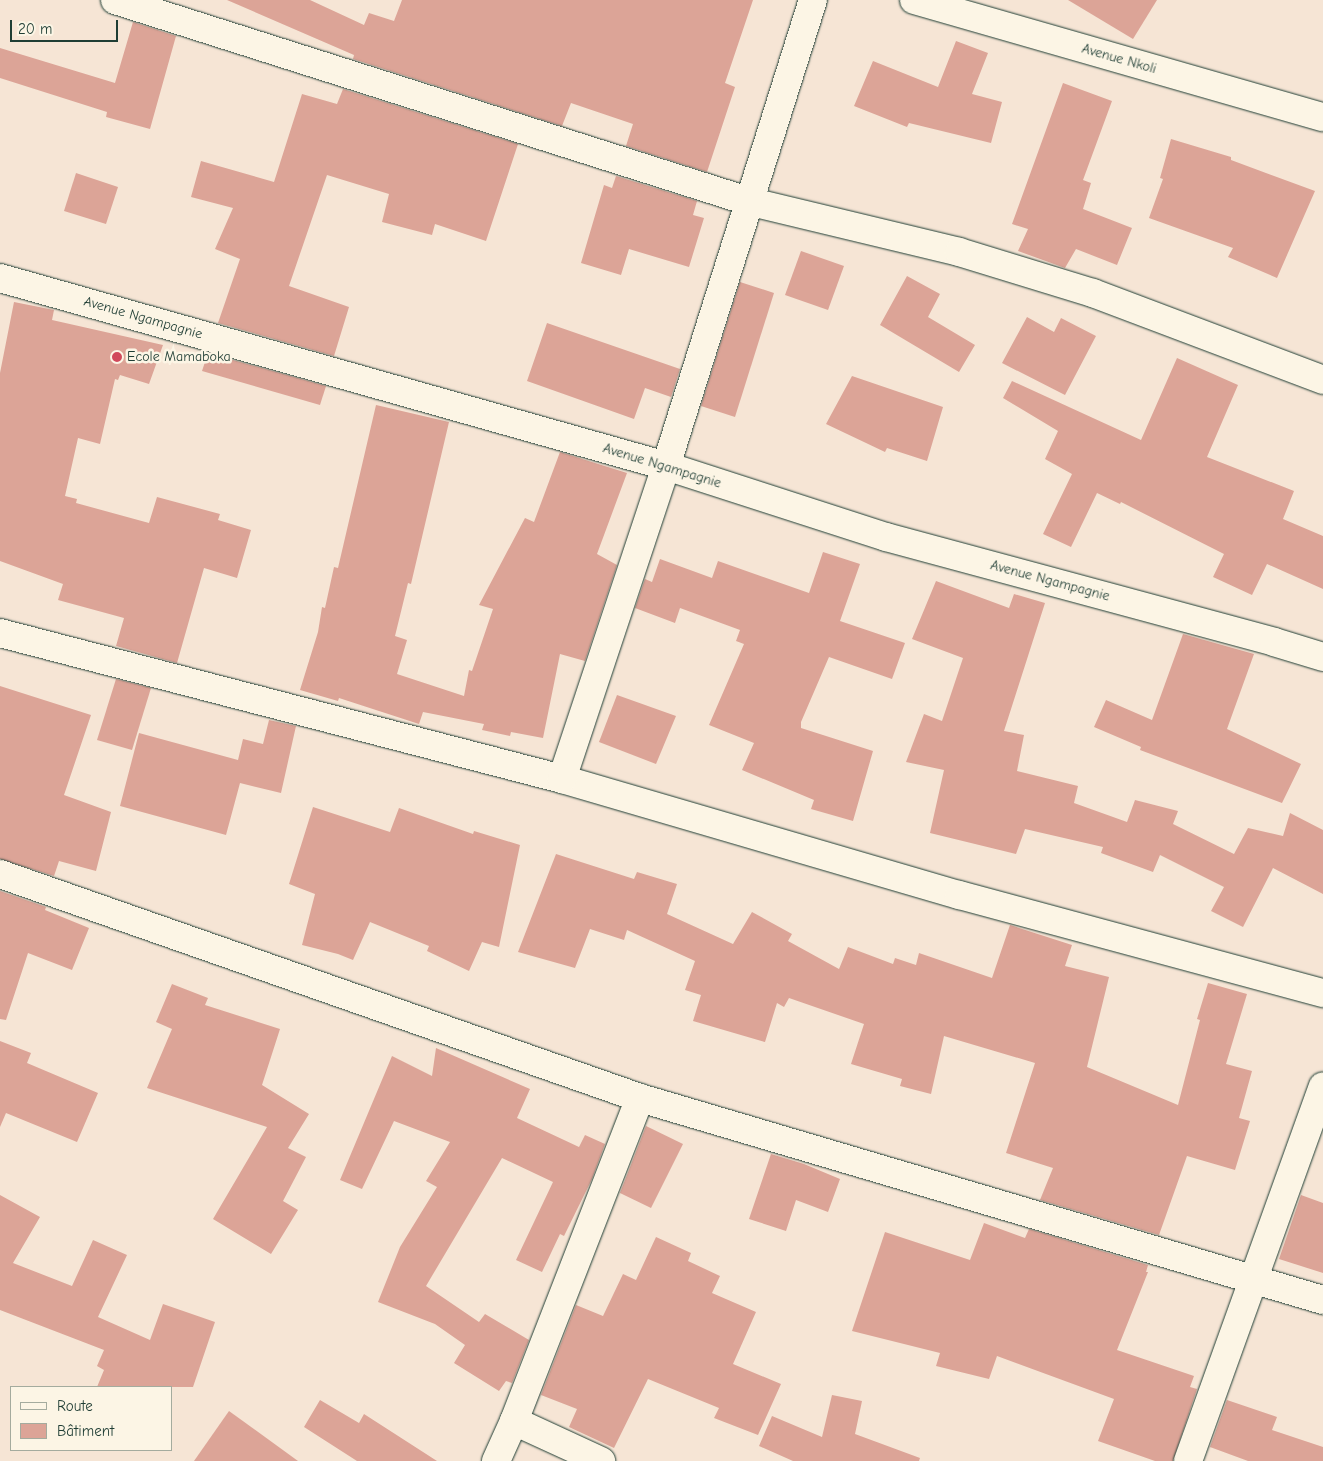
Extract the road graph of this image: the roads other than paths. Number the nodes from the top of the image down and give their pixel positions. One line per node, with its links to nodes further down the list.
1 (115, 0): 5 (street)
2 (813, 0): 5 (street)
3 (914, 0): 4 (street, Avenue Nkoli)
4 (1323, 118)
5 (751, 202): 7 (street); 8 (street)
6 (0, 278): 8 (street, Avenue Ngampagnie)
7 (1323, 380)
8 (666, 466): 10 (street, Avenue Ngampagnie); 11 (street)
9 (0, 633): 11 (street)
10 (1323, 657)
11 (562, 779): 13 (street)
12 (0, 874): 15 (street)
13 (1323, 993)
14 (1323, 1087): 16 (street)
15 (640, 1098): 16 (street); 18 (street)
16 (1252, 1280): 17 (street); 21 (street)
17 (1323, 1300)
18 (514, 1421): 19 (street); 20 (street)
19 (496, 1461)
20 (601, 1461)
21 (1188, 1461)

